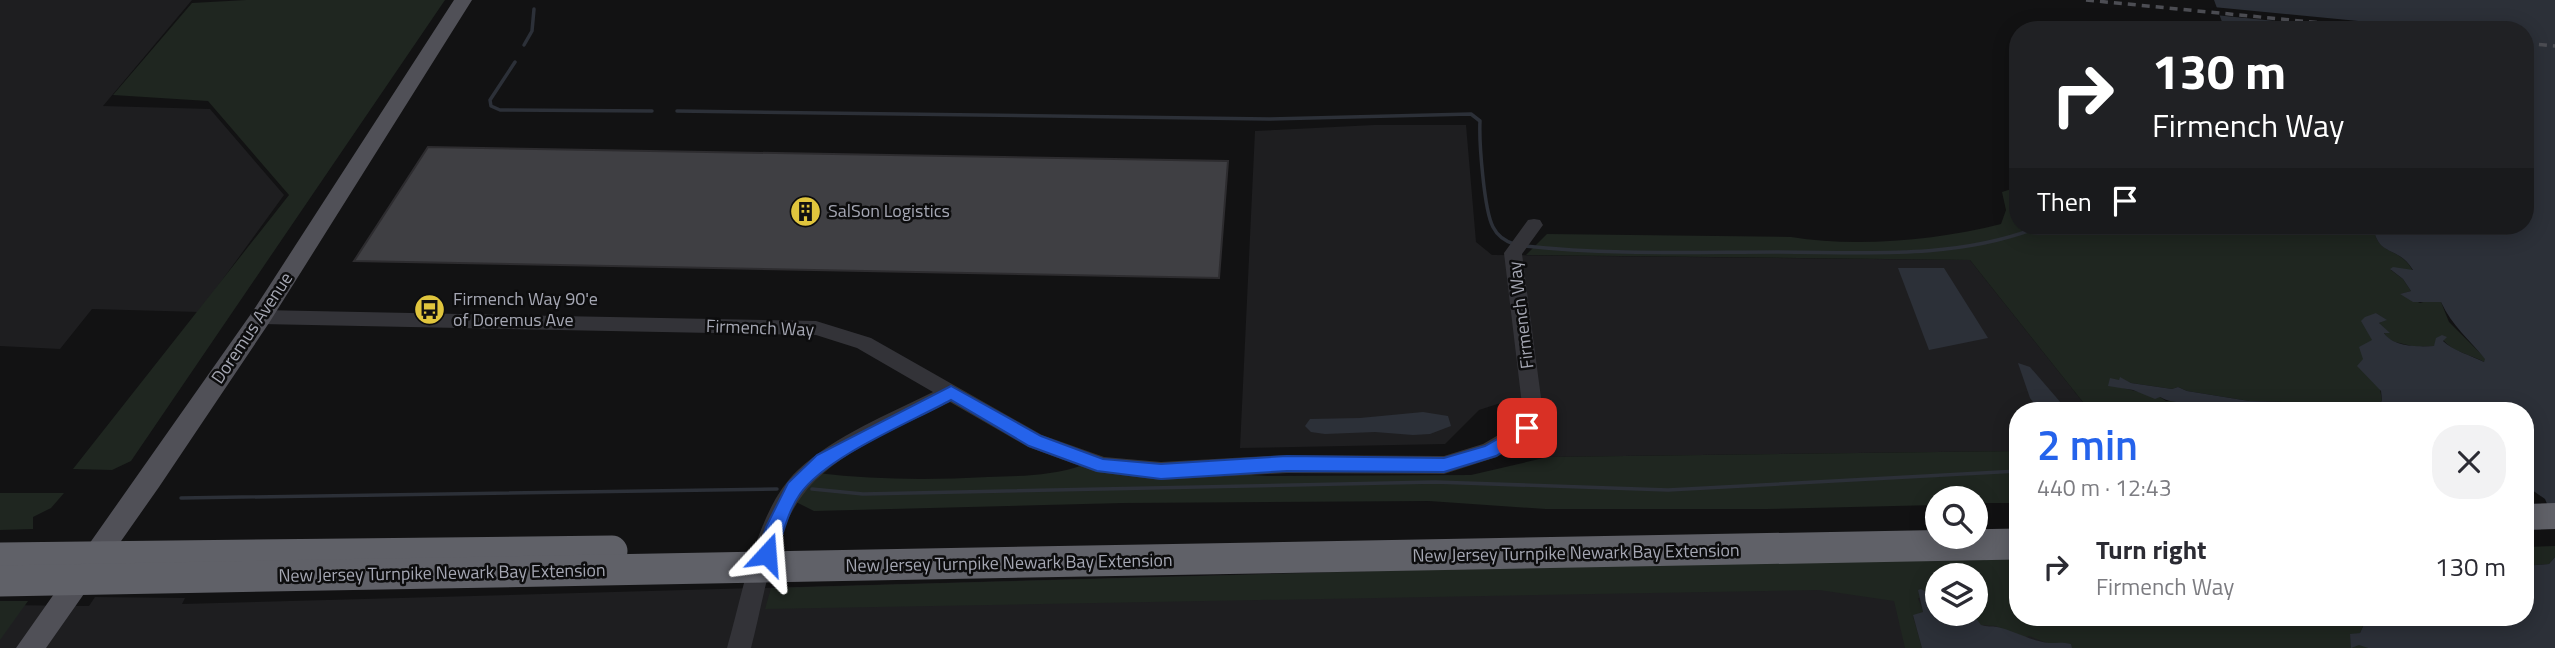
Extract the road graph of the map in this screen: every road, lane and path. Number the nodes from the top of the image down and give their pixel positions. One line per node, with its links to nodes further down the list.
1 (459, 5): 3 (main road, Doremus Avenue)
2 (1523, 239): 4 (street, Firmench Way)
3 (261, 317): 4 (street, Firmench Way); 15 (main road, Doremus Avenue)
4 (951, 392): 16 (street)
5 (2555, 516): 6 (highway)
6 (2534, 517)
7 (2009, 530): 8 (highway)
8 (1988, 531)
9 (2555, 531): 11 (highway)
10 (1925, 532): 13 (highway, New Jersey Turnpike Newark Bay Extension, bridge)
11 (2534, 532)
12 (2009, 544): 14 (highway, New Jersey Turnpike Newark Bay Extension, bridge)
13 (0, 558)
14 (0, 581)
15 (30, 648)
16 (739, 648)

